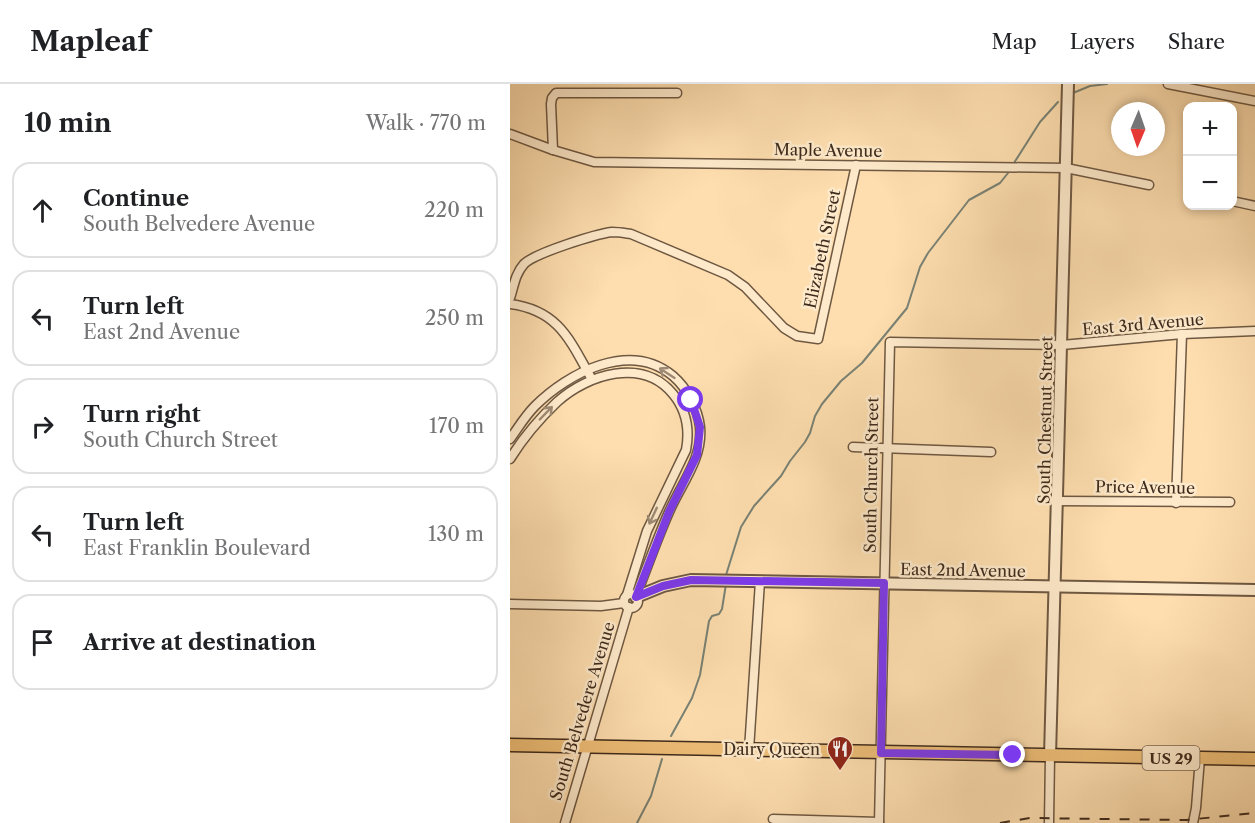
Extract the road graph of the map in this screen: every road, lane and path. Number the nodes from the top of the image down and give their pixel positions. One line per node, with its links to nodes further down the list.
1 (1068, 84): 8 (street, South Chestnut Street)
2 (1168, 84): 4 (street)
3 (677, 93): 6 (street)
4 (1255, 101)
5 (510, 134): 6 (street, Maple Avenue)
6 (553, 150): 7 (street, Maple Avenue)
7 (856, 165): 8 (street, Maple Avenue); 12 (street, Elizabeth Street)
8 (1066, 168): 9 (street, Maple Avenue); 17 (street, South Chestnut Street)
9 (1149, 185)
10 (1237, 202): 11 (street)
11 (1255, 206)
12 (510, 298)
13 (510, 304): 18 (street)
14 (1255, 331): 15 (street, East 3rd Avenue)
15 (1182, 334): 17 (street, East 3rd Avenue); 27 (street)
16 (890, 342): 17 (street, East 3rd Avenue); 22 (street, South Church Street)
17 (1062, 345): 25 (street, South Chestnut Street)
18 (587, 371): 19 (street); 20 (street, South Belvedere Avenue); 32 (street, South Belvedere Avenue, one-way to 18)
19 (592, 380): 24 (street, South Belvedere Avenue, one-way to 19); 32 (street, South Belvedere Avenue, one-way to 32)
20 (510, 439)
21 (853, 447): 22 (street)
22 (887, 448): 23 (street); 29 (street, South Church Street)
23 (991, 452)
24 (510, 459)
25 (1058, 501): 27 (street, Price Avenue); 30 (street, South Chestnut Street)
26 (1230, 502): 27 (street, Price Avenue)
27 (1176, 503)
28 (760, 581): 29 (street, East 2nd Avenue); 32 (street, East 2nd Avenue); 36 (street)
29 (884, 583): 30 (street, East 2nd Avenue); 37 (street, South Church Street)
30 (1055, 586): 31 (street, East 2nd Avenue); 38 (street, South Chestnut Street)
31 (1255, 590)
32 (631, 600): 33 (street); 35 (street, South Belvedere Avenue)
33 (510, 604)
34 (510, 745): 35 (main road, US 29)
35 (586, 746): 36 (main road, US 29); 42 (street, South Belvedere Avenue)
36 (749, 750): 37 (main road, US 29)
37 (881, 753): 38 (main road, US 29); 43 (street, South Church Street)
38 (1050, 756): 39 (main road, US 29); 44 (street)
39 (1200, 758): 40 (main road, US 29); 45 (street)
40 (1255, 759)
41 (773, 819): 43 (street)
42 (565, 823)
43 (879, 823)
44 (1048, 823)
45 (1193, 823)

